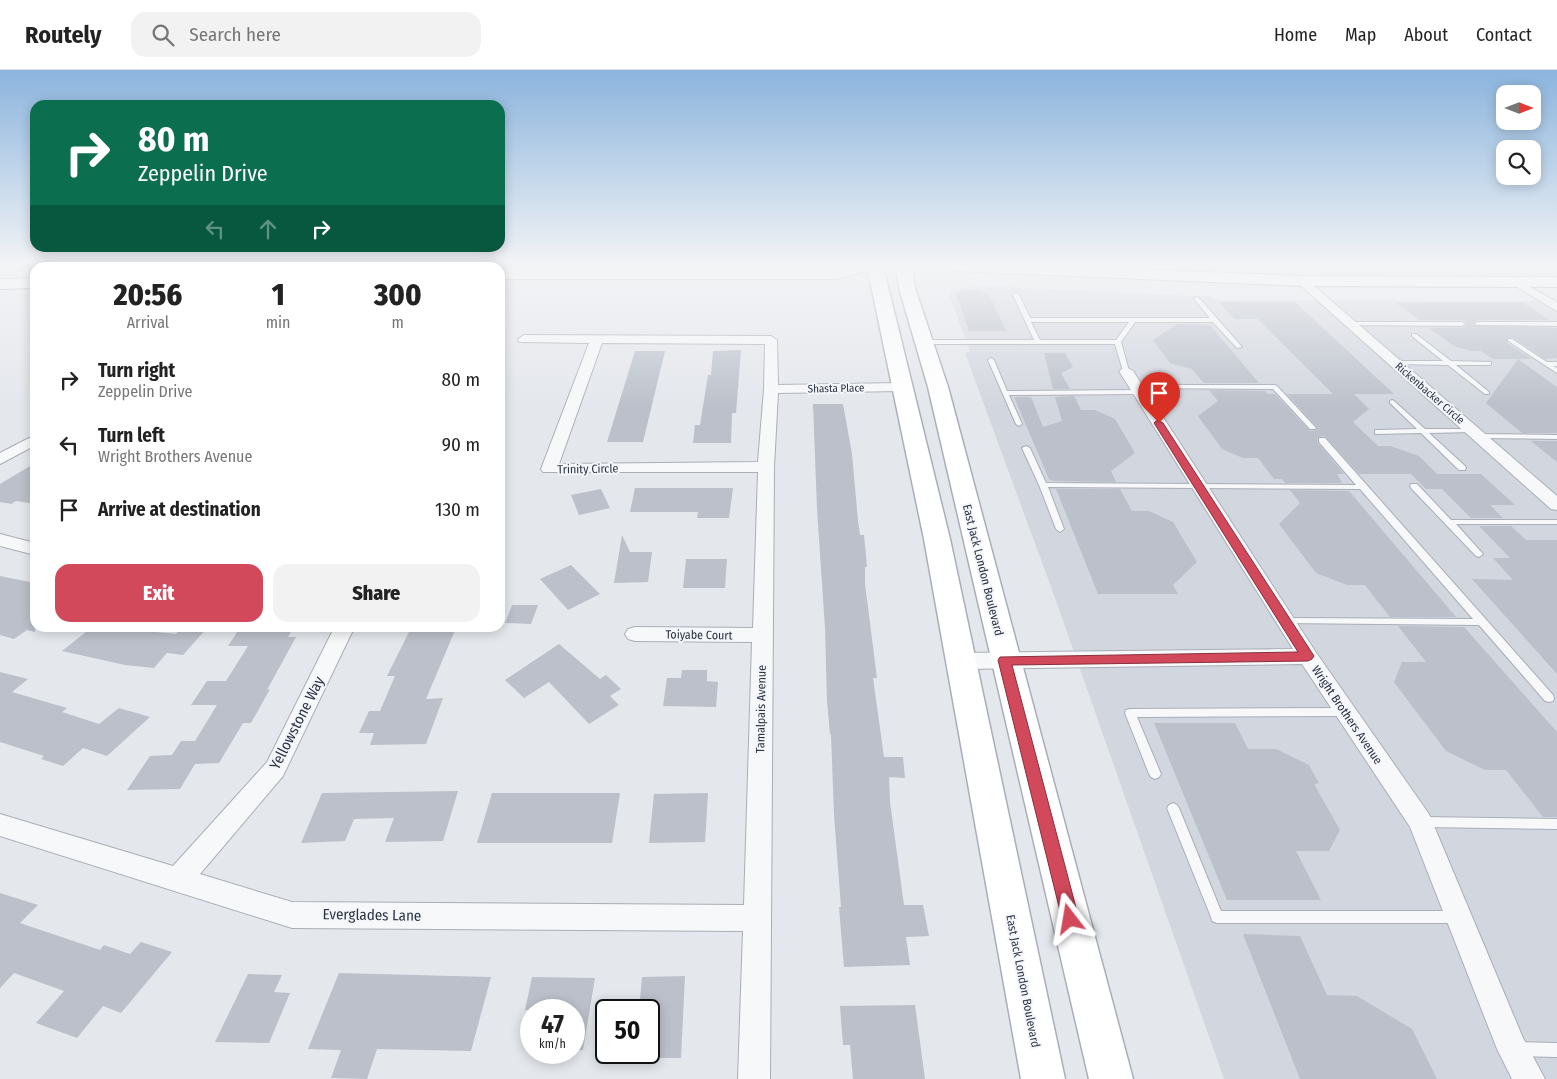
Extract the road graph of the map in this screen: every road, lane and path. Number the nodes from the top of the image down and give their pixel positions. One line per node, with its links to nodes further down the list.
1 (885, 313): 29 (main road, East Jack London Boulevard)
2 (915, 313): 17 (main road, East Jack London Boulevard)
3 (1025, 313): 6 (lane)
4 (1209, 313): 8 (lane)
5 (1338, 313): 9 (street, Rickenbacker Circle)
6 (1028, 320): 7 (lane); 18 (lane)
7 (1133, 320): 8 (lane); 19 (lane)
8 (1215, 320): 20 (lane)
9 (1350, 324): 10 (lane); 22 (street, Rickenbacker Circle)
10 (1462, 324)
11 (1478, 324): 12 (lane)
12 (1557, 324)
13 (1414, 335): 23 (lane)
14 (524, 339): 15 (street)
15 (598, 340): 30 (street, Tamalpais Avenue); 44 (street, Trinity Circle)
16 (1510, 340): 25 (lane)
17 (924, 342): 18 (lane); 64 (main road, East Jack London Boulevard)
18 (1038, 342): 19 (lane)
19 (1118, 342): 28 (lane)
20 (1239, 347)
21 (991, 360): 31 (lane)
22 (1395, 363): 23 (lane); 38 (street, Rickenbacker Circle)
23 (1449, 363): 24 (lane); 32 (lane)
24 (1489, 363)
25 (1546, 364): 26 (lane); 27 (lane)
26 (1557, 364)
27 (1557, 371)
28 (1133, 383): 31 (lane); 35 (lane); 47 (street, Wright Brothers Avenue)
29 (901, 387): 30 (street, Shasta Place); 63 (main road, East Jack London Boulevard)
30 (771, 389): 44 (street, Tamalpais Avenue)
31 (1005, 393): 34 (lane)
32 (1487, 393)
33 (1392, 402): 36 (lane)
34 (1019, 424)
35 (1312, 428)
36 (1423, 431): 37 (lane); 38 (lane); 45 (lane)
37 (1378, 432)
38 (1475, 433): 39 (lane); 50 (street, Rickenbacker Circle)
39 (1557, 437)
40 (1322, 440): 48 (lane)
41 (29, 443): 43 (street)
42 (1026, 448): 46 (lane)
43 (0, 459)
44 (766, 467): 61 (street, Tamalpais Avenue)
45 (1462, 468)
46 (1043, 485): 47 (lane); 53 (lane)
47 (1199, 486): 48 (lane); 57 (street, Wright Brothers Avenue)
48 (1362, 486): 58 (lane)
49 (1414, 486): 51 (lane)
50 (1557, 505)
51 (1449, 522): 52 (lane); 56 (lane)
52 (1557, 522)
53 (1060, 529)
54 (0, 540): 55 (street)
55 (30, 548)
56 (1479, 554)
57 (1285, 621): 58 (lane); 62 (street, Wright Brothers Avenue)
58 (1481, 622): 65 (lane)
59 (342, 632): 72 (street, Yellowstone Way)
60 (635, 634): 61 (street, Toiyabe Court)
61 (762, 635): 74 (street, Tamalpais Avenue)
62 (1308, 656): 64 (street); 66 (street, Wright Brothers Avenue)
63 (960, 660): 64 (street); 78 (main road, East Jack London Boulevard)
64 (1004, 660): 79 (main road, East Jack London Boulevard)
65 (1549, 698)
66 (1345, 712): 67 (lane); 69 (street, Wright Brothers Avenue)
67 (1156, 774)
68 (1173, 808): 73 (lane)
69 (1420, 822): 70 (lane); 73 (street, Wright Brothers Avenue)
70 (1557, 824)
71 (0, 825): 72 (street, Everglades Lane)
72 (179, 879): 74 (street, Everglades Lane)
73 (1458, 917): 75 (street, Wright Brothers Avenue)
74 (757, 918): 77 (street, Tamalpais Avenue)
75 (1512, 1049): 76 (lane); 80 (street, Wright Brothers Avenue)
76 (1557, 1050)
77 (754, 1079)
78 (1043, 1079)
79 (1111, 1079)
80 (1529, 1079)

